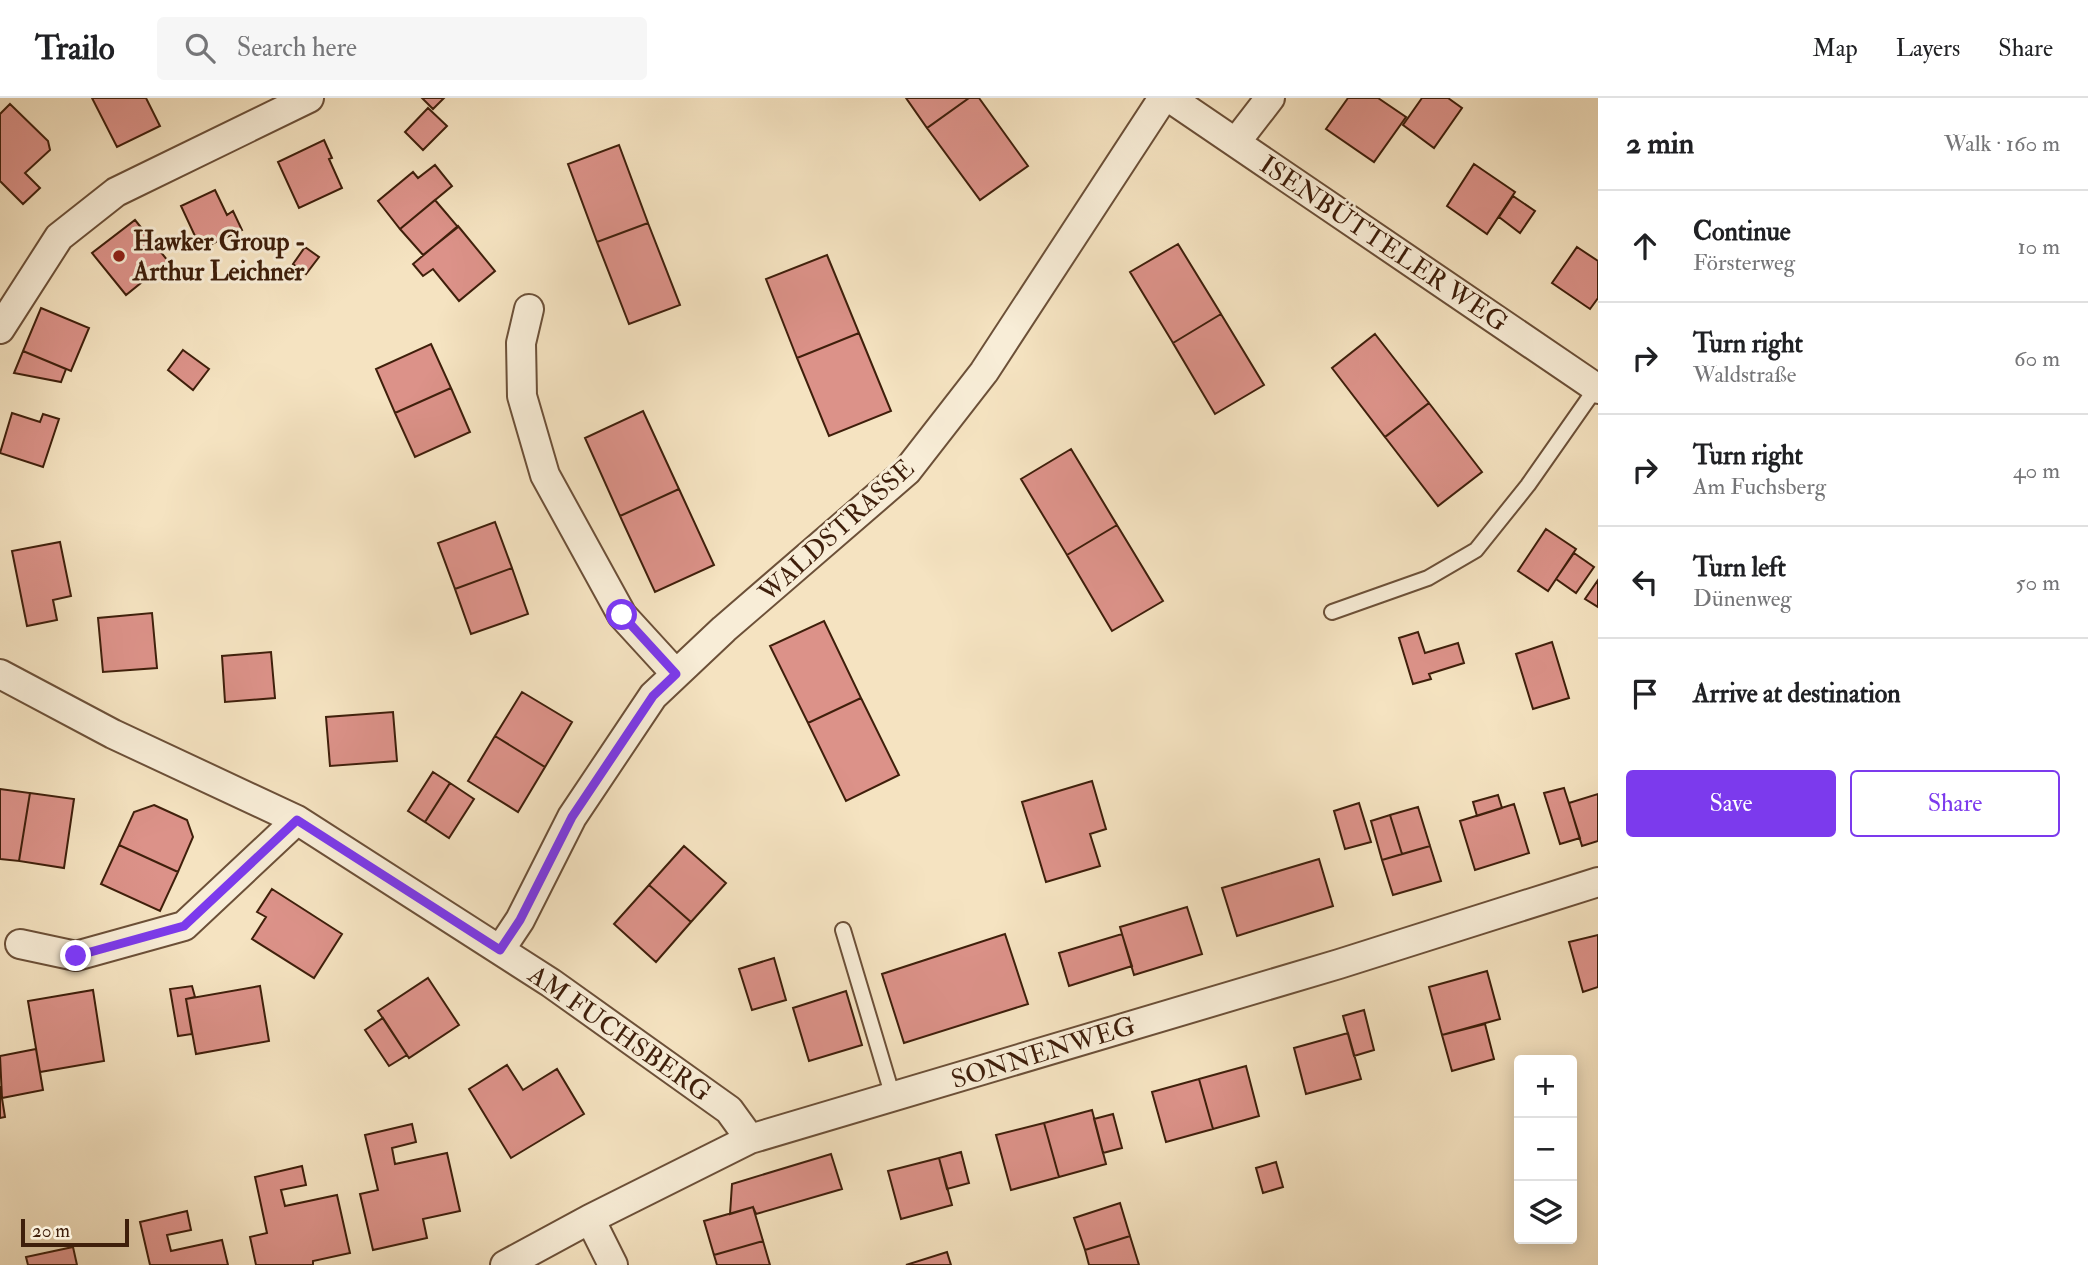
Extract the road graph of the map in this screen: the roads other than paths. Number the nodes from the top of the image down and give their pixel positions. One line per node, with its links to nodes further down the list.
1 (309, 98): 7 (street)
2 (1163, 98): 11 (street, WALDSTRASSE)
3 (1170, 98): 5 (street, ISENBÜTTELER WEG)
4 (1270, 98): 5 (street)
5 (1236, 142): 8 (street, ISENBÜTTELER WEG)
6 (529, 309): 11 (street)
7 (0, 328)
8 (1597, 389): 9 (lane)
9 (1332, 612)
10 (0, 674): 12 (street, AM FUCHSBERG)
11 (676, 674): 16 (street, WALDSTRASSE)
12 (297, 820): 15 (street); 16 (street, AM FUCHSBERG)
13 (1598, 881): 17 (street, SONNENWEG)
14 (843, 930): 17 (lane)
15 (20, 944)
16 (500, 950): 18 (street, AM FUCHSBERG)
17 (893, 1097): 18 (street, SONNENWEG)
18 (750, 1139): 19 (street, SONNENWEG)
19 (590, 1219): 20 (street, SONNENWEG); 21 (street)
20 (505, 1265)
21 (613, 1265)

